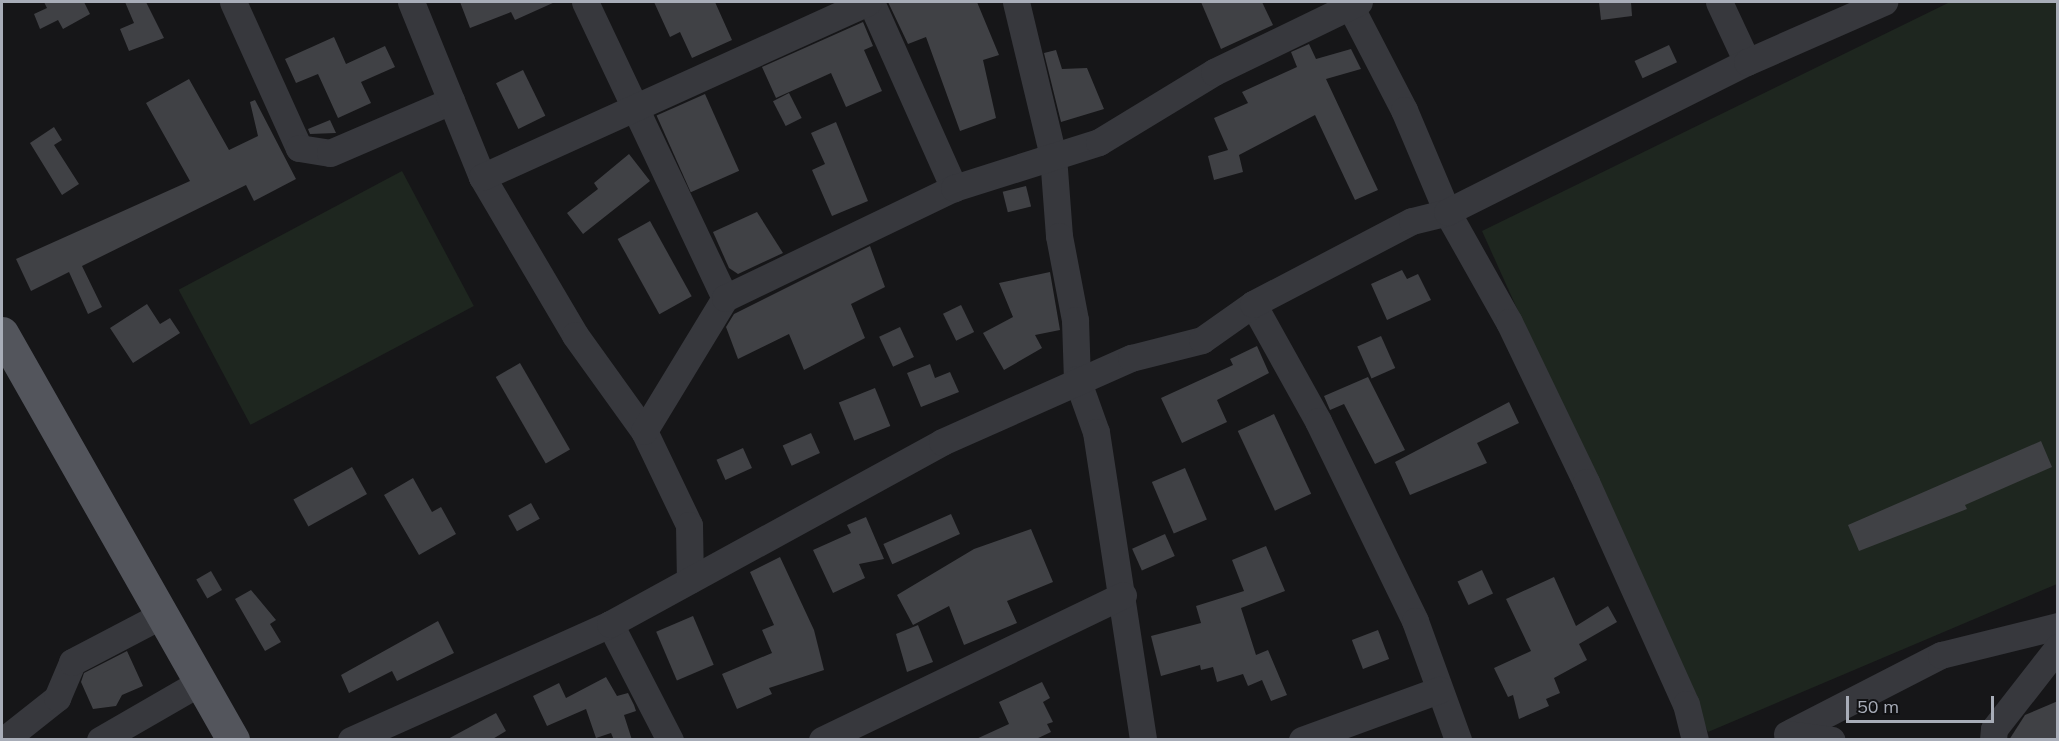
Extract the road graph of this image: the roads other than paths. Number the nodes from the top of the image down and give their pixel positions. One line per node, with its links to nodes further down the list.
1 (233, 2): 10 (street)
2 (411, 2): 10 (street)
3 (585, 2): 11 (street)
4 (869, 2): 11 (street); 14 (street)
5 (1016, 2): 12 (street)
6 (1719, 2): 9 (street)
7 (1884, 2): 9 (street)
8 (1352, 3): 12 (street); 15 (street)
9 (1747, 62): 15 (street)
10 (451, 101): 13 (street)
11 (630, 105): 13 (street); 16 (street)
12 (1053, 156): 14 (street); 19 (street)
13 (482, 177): 20 (street)
14 (954, 188): 16 (street)
15 (1448, 212): 17 (street); 39 (street)
16 (725, 298): 20 (street)
17 (1253, 304): 19 (street); 28 (street)
18 (2, 336): 23 (main road)
19 (1077, 379): 21 (street); 22 (street)
20 (644, 431): 21 (street)
21 (690, 580): 24 (street)
22 (1123, 595): 35 (street); 36 (street)
23 (164, 614): 27 (main road); 30 (street)
24 (610, 624): 33 (street); 34 (street)
25 (2058, 626): 29 (street)
26 (2058, 647): 41 (street)
27 (202, 681): 31 (street); 32 (main road)
28 (1439, 690): 37 (street); 38 (street)
29 (1783, 736): 40 (street)
30 (4, 740)
31 (100, 740)
32 (233, 740)
33 (351, 740)
34 (670, 740)
35 (822, 740)
36 (1143, 740)
37 (1302, 740)
38 (1458, 740)
39 (1695, 740)
40 (1832, 740)
41 (1993, 740)

